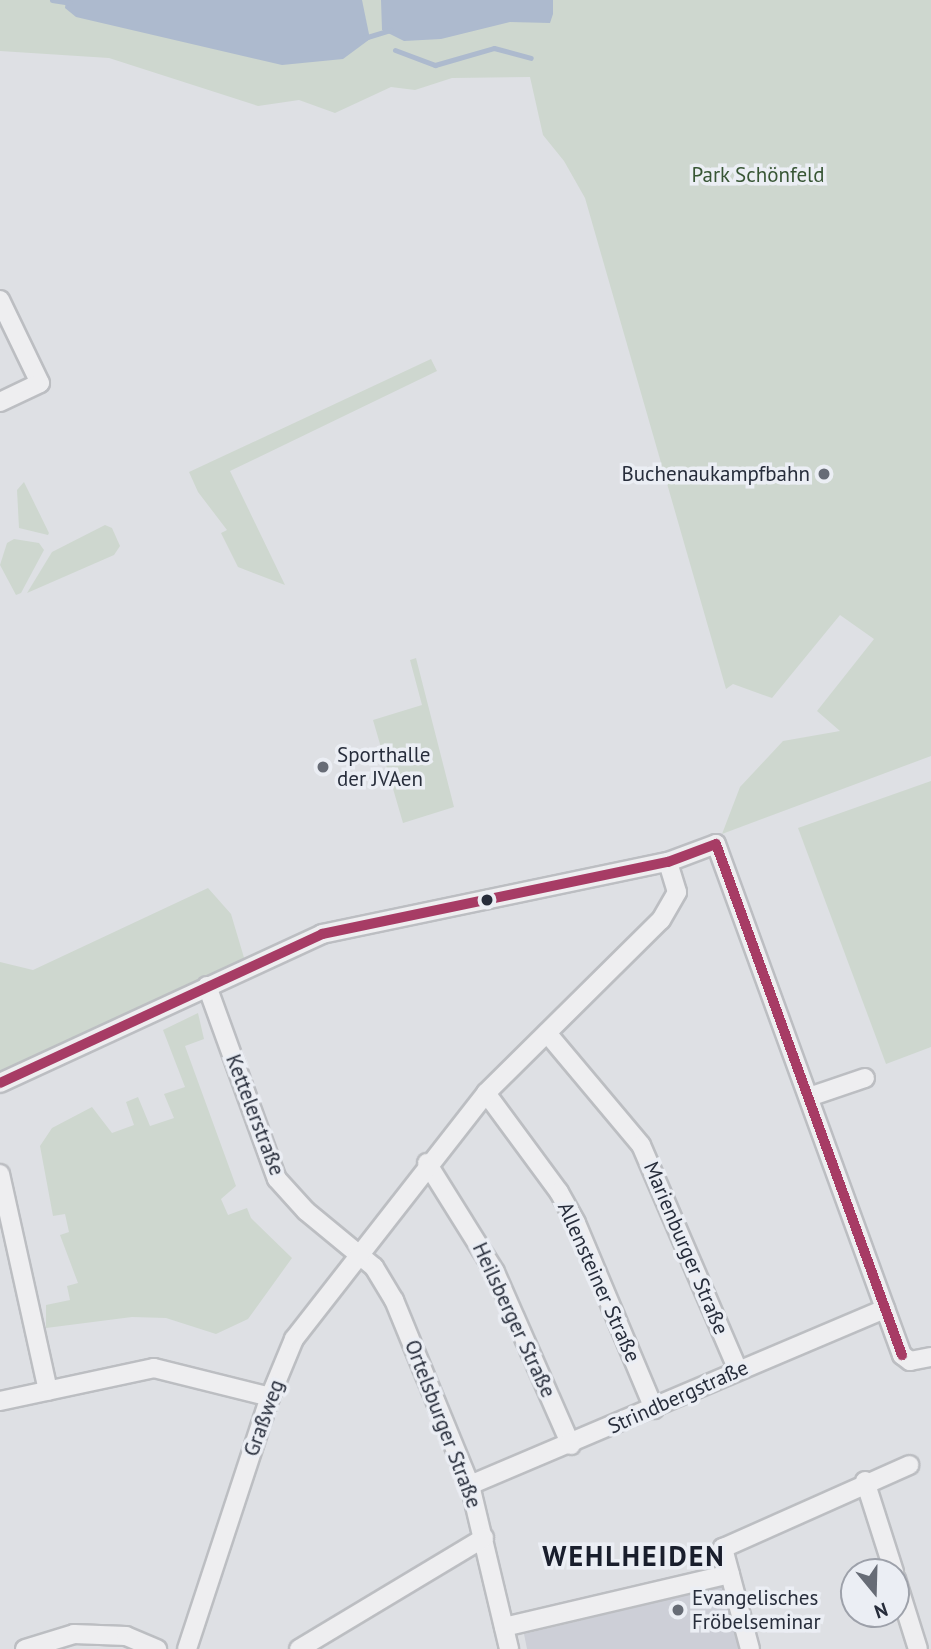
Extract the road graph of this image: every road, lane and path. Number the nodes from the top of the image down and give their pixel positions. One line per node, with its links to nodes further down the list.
1 (0, 300): 2 (street)
2 (0, 402)
3 (668, 862): 4 (street); 5 (street, Graßweg); 9 (street)
4 (208, 986): 7 (street); 12 (street, Kettelerstraße)
5 (547, 1033): 8 (street, Graßweg); 15 (street, Marienburger Straße)
6 (865, 1078): 9 (street)
7 (0, 1083)
8 (486, 1093): 10 (street, Graßweg); 19 (street, Allensteiner Straße)
9 (808, 1097): 13 (street)
10 (427, 1163): 12 (street, Graßweg); 20 (street, Heilsberger Straße)
11 (0, 1174): 16 (street)
12 (359, 1254): 17 (street, Graßweg); 23 (street, Ortelsburger Straße)
13 (885, 1309): 14 (street); 15 (street, Strindbergstraße)
14 (931, 1357)
15 (738, 1370): 19 (street, Strindbergstraße)
16 (48, 1391): 17 (street); 18 (street)
17 (270, 1397): 32 (street, Graßweg)
18 (0, 1401)
19 (654, 1409): 20 (street, Strindbergstraße)
20 (571, 1445): 23 (street, Strindbergstraße)
21 (909, 1465): 22 (street)
22 (865, 1480): 25 (street); 26 (street)
23 (470, 1485): 24 (street, Ortelsburger Straße)
24 (484, 1538): 28 (street, Ortelsburger Straße); 29 (street)
25 (890, 1558)
26 (730, 1574): 28 (street); 35 (street)
27 (910, 1623): 36 (street)
28 (504, 1627): 34 (street, Ortelsburger Straße)
29 (319, 1644): 33 (street)
30 (25, 1649): 31 (street)
31 (157, 1649)
32 (187, 1649)
33 (299, 1649)
34 (509, 1649)
35 (750, 1649)
36 (918, 1649)

